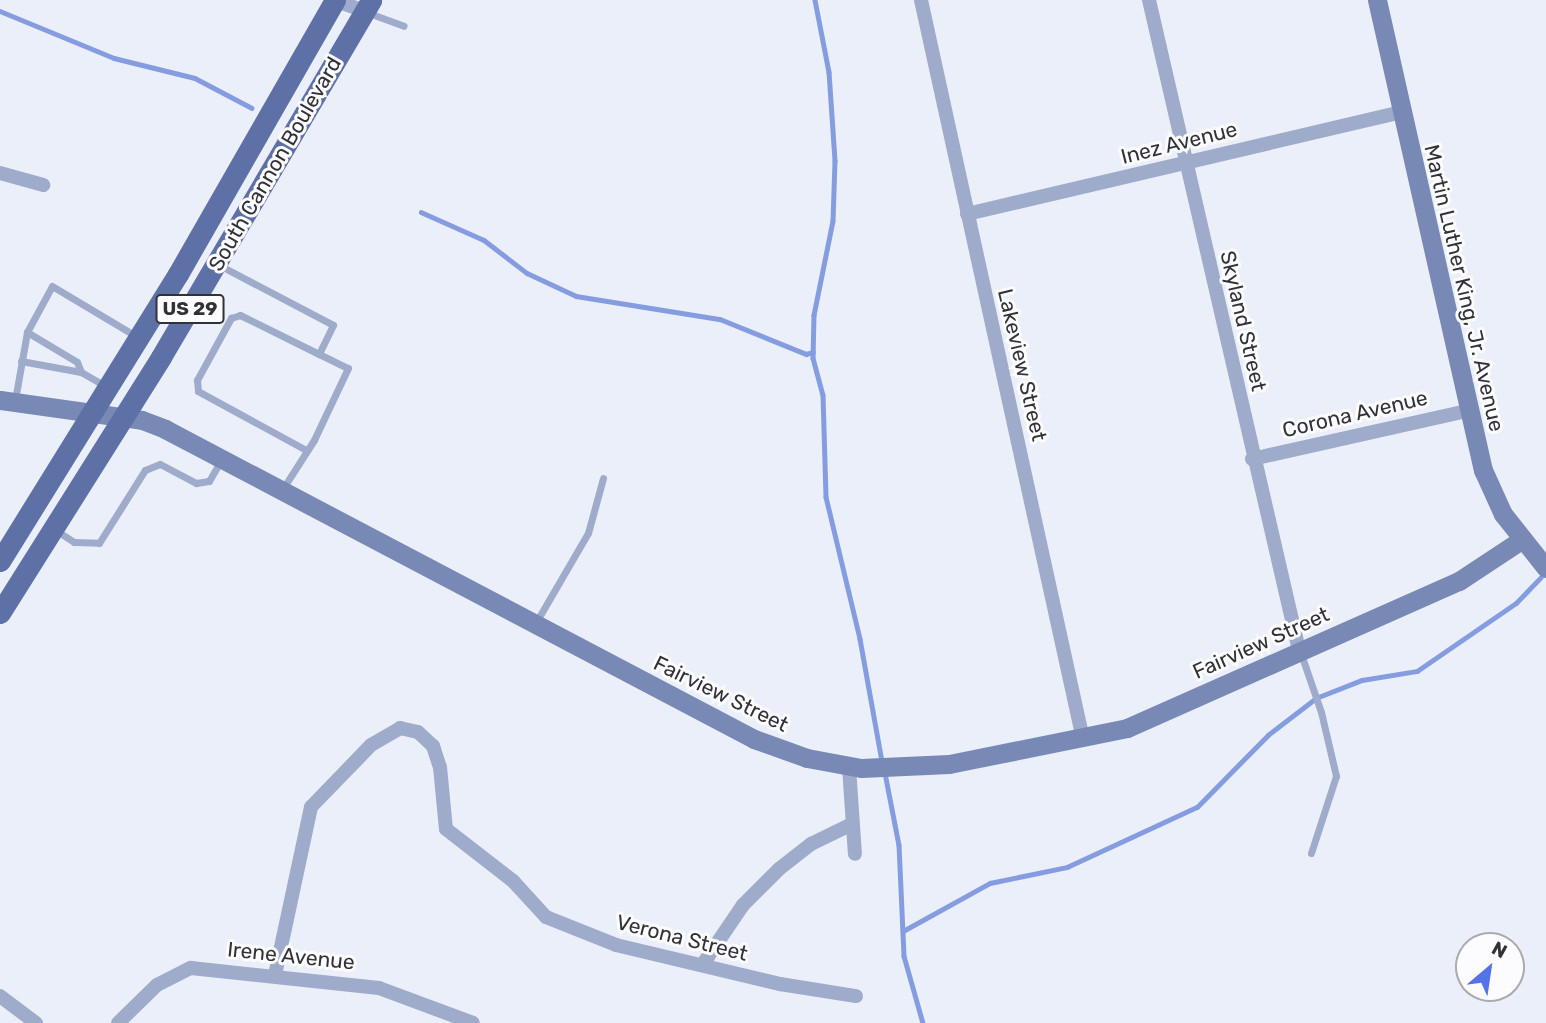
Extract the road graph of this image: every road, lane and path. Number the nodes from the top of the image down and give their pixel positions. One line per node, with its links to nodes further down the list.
1 (335, 0): 5 (street); 14 (main road, South Cannon Boulevard / US 29)
2 (920, 0): 11 (street, Lakeview Street)
3 (1149, 0): 8 (street, Skyland Street)
4 (1377, 0): 7 (street, Martin Luther King, Jr. Avenue)
5 (368, 6): 6 (lane); 12 (main road, South Cannon Boulevard / US 29)
6 (404, 26)
7 (1401, 112): 8 (street, Inez Avenue); 20 (street, Martin Luther King, Jr. Avenue)
8 (1185, 163): 11 (street, Inez Avenue); 25 (street, Skyland Street)
9 (0, 173): 10 (street)
10 (43, 185)
11 (967, 214): 35 (street, Lakeview Street)
12 (217, 264): 15 (lane); 22 (main road, South Cannon Boulevard / US 29)
13 (27, 332): 14 (lane); 16 (lane); 17 (lane)
14 (139, 338): 18 (main road, South Cannon Boulevard / US 29)
15 (319, 354): 23 (lane); 23 (lane)
16 (22, 361): 17 (lane); 19 (lane)
17 (81, 372): 18 (lane)
18 (109, 388): 21 (main road, South Cannon Boulevard / US 29)
19 (7, 401): 21 (street, Fairview Street)
20 (1467, 411): 25 (street, Corona Avenue); 29 (street, Martin Luther King, Jr. Avenue)
21 (94, 413): 22 (street, Fairview Street); 30 (main road, South Cannon Boulevard / US 29)
22 (123, 418): 24 (street, Fairview Street); 28 (main road, South Cannon Boulevard / US 29)
23 (306, 450): 27 (lane)
24 (222, 459): 27 (street, Fairview Street); 28 (lane)
25 (1252, 459): 34 (street, Skyland Street)
26 (603, 478): 33 (lane)
27 (282, 491): 33 (street, Fairview Street)
28 (53, 529): 32 (main road, South Cannon Boulevard / US 29)
29 (1521, 540): 31 (street, Martin Luther King, Jr. Avenue); 34 (street, Fairview Street)
30 (0, 561)
31 (1546, 568)
32 (0, 613)
33 (535, 624): 36 (street, Fairview Street)
34 (1299, 650): 35 (street, Fairview Street); 38 (lane)
35 (1083, 739): 36 (street, Fairview Street)
36 (849, 766): 37 (street)
37 (852, 824): 39 (street); 40 (street)
38 (1311, 853)
39 (855, 854)
40 (703, 964): 41 (street, Verona Street); 43 (street, Verona Street)
41 (275, 975): 45 (street, Irene Avenue); 46 (street, Irene Avenue)
42 (0, 996): 44 (street)
43 (856, 996)
44 (36, 1023)
45 (117, 1023)
46 (473, 1023)

